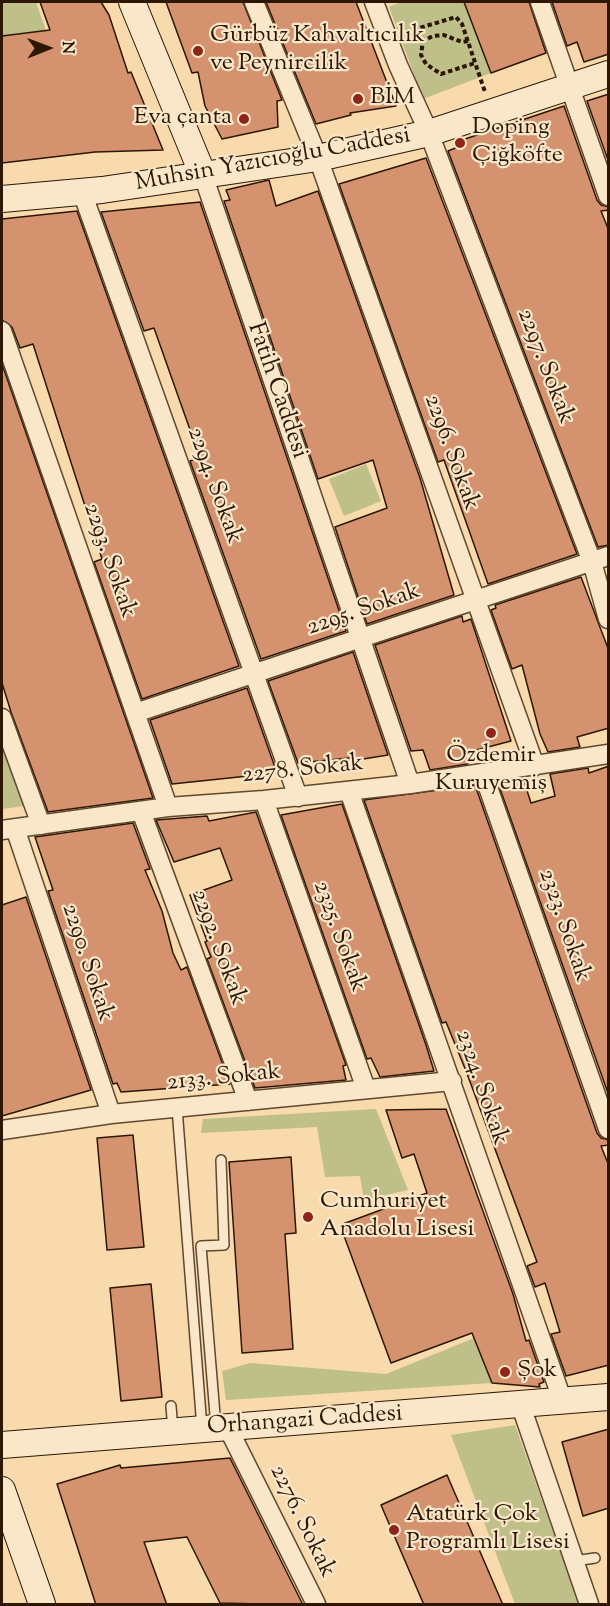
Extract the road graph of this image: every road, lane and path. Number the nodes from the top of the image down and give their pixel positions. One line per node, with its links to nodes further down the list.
1 (132, 2): 13 (main road, Fatih Caddesi)
2 (254, 2): 12 (street, 2296. Sokak)
3 (374, 2): 5 (street, 2297. Sokak)
4 (540, 2): 9 (street)
5 (388, 38): 6 (path); 11 (street, 2297. Sokak)
6 (468, 41): 7 (path); 7 (path)
7 (475, 63): 10 (path)
8 (609, 74): 9 (main road, Muhsin Yazıcıoğlu Caddesi)
9 (570, 86): 10 (main road, Muhsin Yazıcıoğlu Caddesi); 15 (street)
10 (492, 111): 11 (main road, Muhsin Yazıcıoğlu Caddesi)
11 (429, 133): 12 (main road, Muhsin Yazıcıoğlu Caddesi); 18 (street, 2297. Sokak)
12 (318, 158): 13 (main road, Muhsin Yazıcıoğlu Caddesi); 19 (street, 2296. Sokak)
13 (202, 176): 14 (main road, Muhsin Yazıcıoğlu Caddesi); 21 (street, Fatih Caddesi)
14 (82, 192): 16 (main road, Muhsin Yazıcıoğlu Caddesi); 22 (street, 2294. Sokak)
15 (609, 196)
16 (2, 199)
17 (2, 331): 23 (street, 2293. Sokak)
18 (600, 559): 19 (street, 2295. Sokak); 20 (street, 2297. Sokak)
19 (476, 598): 21 (street, 2295. Sokak); 26 (street, 2296. Sokak)
20 (609, 619)
21 (361, 638): 22 (street, 2295. Sokak); 28 (street, Fatih Caddesi)
22 (255, 673): 23 (street, 2295. Sokak); 30 (street, 2294. Sokak)
23 (135, 713): 32 (street, 2293. Sokak)
24 (2, 718): 34 (street)
25 (609, 754): 26 (street, 2278. Sokak)
26 (535, 766): 27 (street, 2278. Sokak)
27 (483, 773): 28 (street, 2278. Sokak); 41 (street, 2323. Sokak)
28 (410, 784): 29 (street, 2278. Sokak)
29 (350, 791): 30 (street, 2278. Sokak); 36 (street, 2324. Sokak)
30 (298, 797): 31 (street, 2278. Sokak)
31 (264, 800): 32 (street, 2278. Sokak); 37 (street, 2325. Sokak)
32 (168, 807): 33 (street, 2278. Sokak)
33 (141, 811): 34 (street, 2278. Sokak); 38 (street, 2292. Sokak)
34 (41, 825): 35 (street, 2278. Sokak)
35 (8, 829): 40 (street, 2290. Sokak)
36 (452, 1081): 37 (street, 2133. Sokak); 45 (street, 2324. Sokak)
37 (366, 1089): 38 (street, 2133. Sokak)
38 (248, 1101): 39 (street, 2133. Sokak)
39 (177, 1108): 40 (street, 2133. Sokak); 48 (lane)
40 (111, 1114): 42 (street, 2133. Sokak)
41 (609, 1129)
42 (2, 1130)
43 (221, 1160): 48 (lane)
44 (609, 1397): 45 (main road, Orhangazi Caddesi)
45 (563, 1402): 46 (main road, Orhangazi Caddesi)
46 (521, 1406): 48 (main road, Orhangazi Caddesi); 53 (street)
47 (171, 1407): 49 (lane)
48 (216, 1429): 49 (main road, Orhangazi Caddesi); 55 (street, 2276. Sokak)
49 (173, 1432): 50 (main road, Orhangazi Caddesi)
50 (2, 1445)
51 (2, 1490): 54 (main road)
52 (595, 1558): 53 (lane)
53 (574, 1562): 56 (street)
54 (42, 1605)
55 (316, 1605)
56 (588, 1605)

